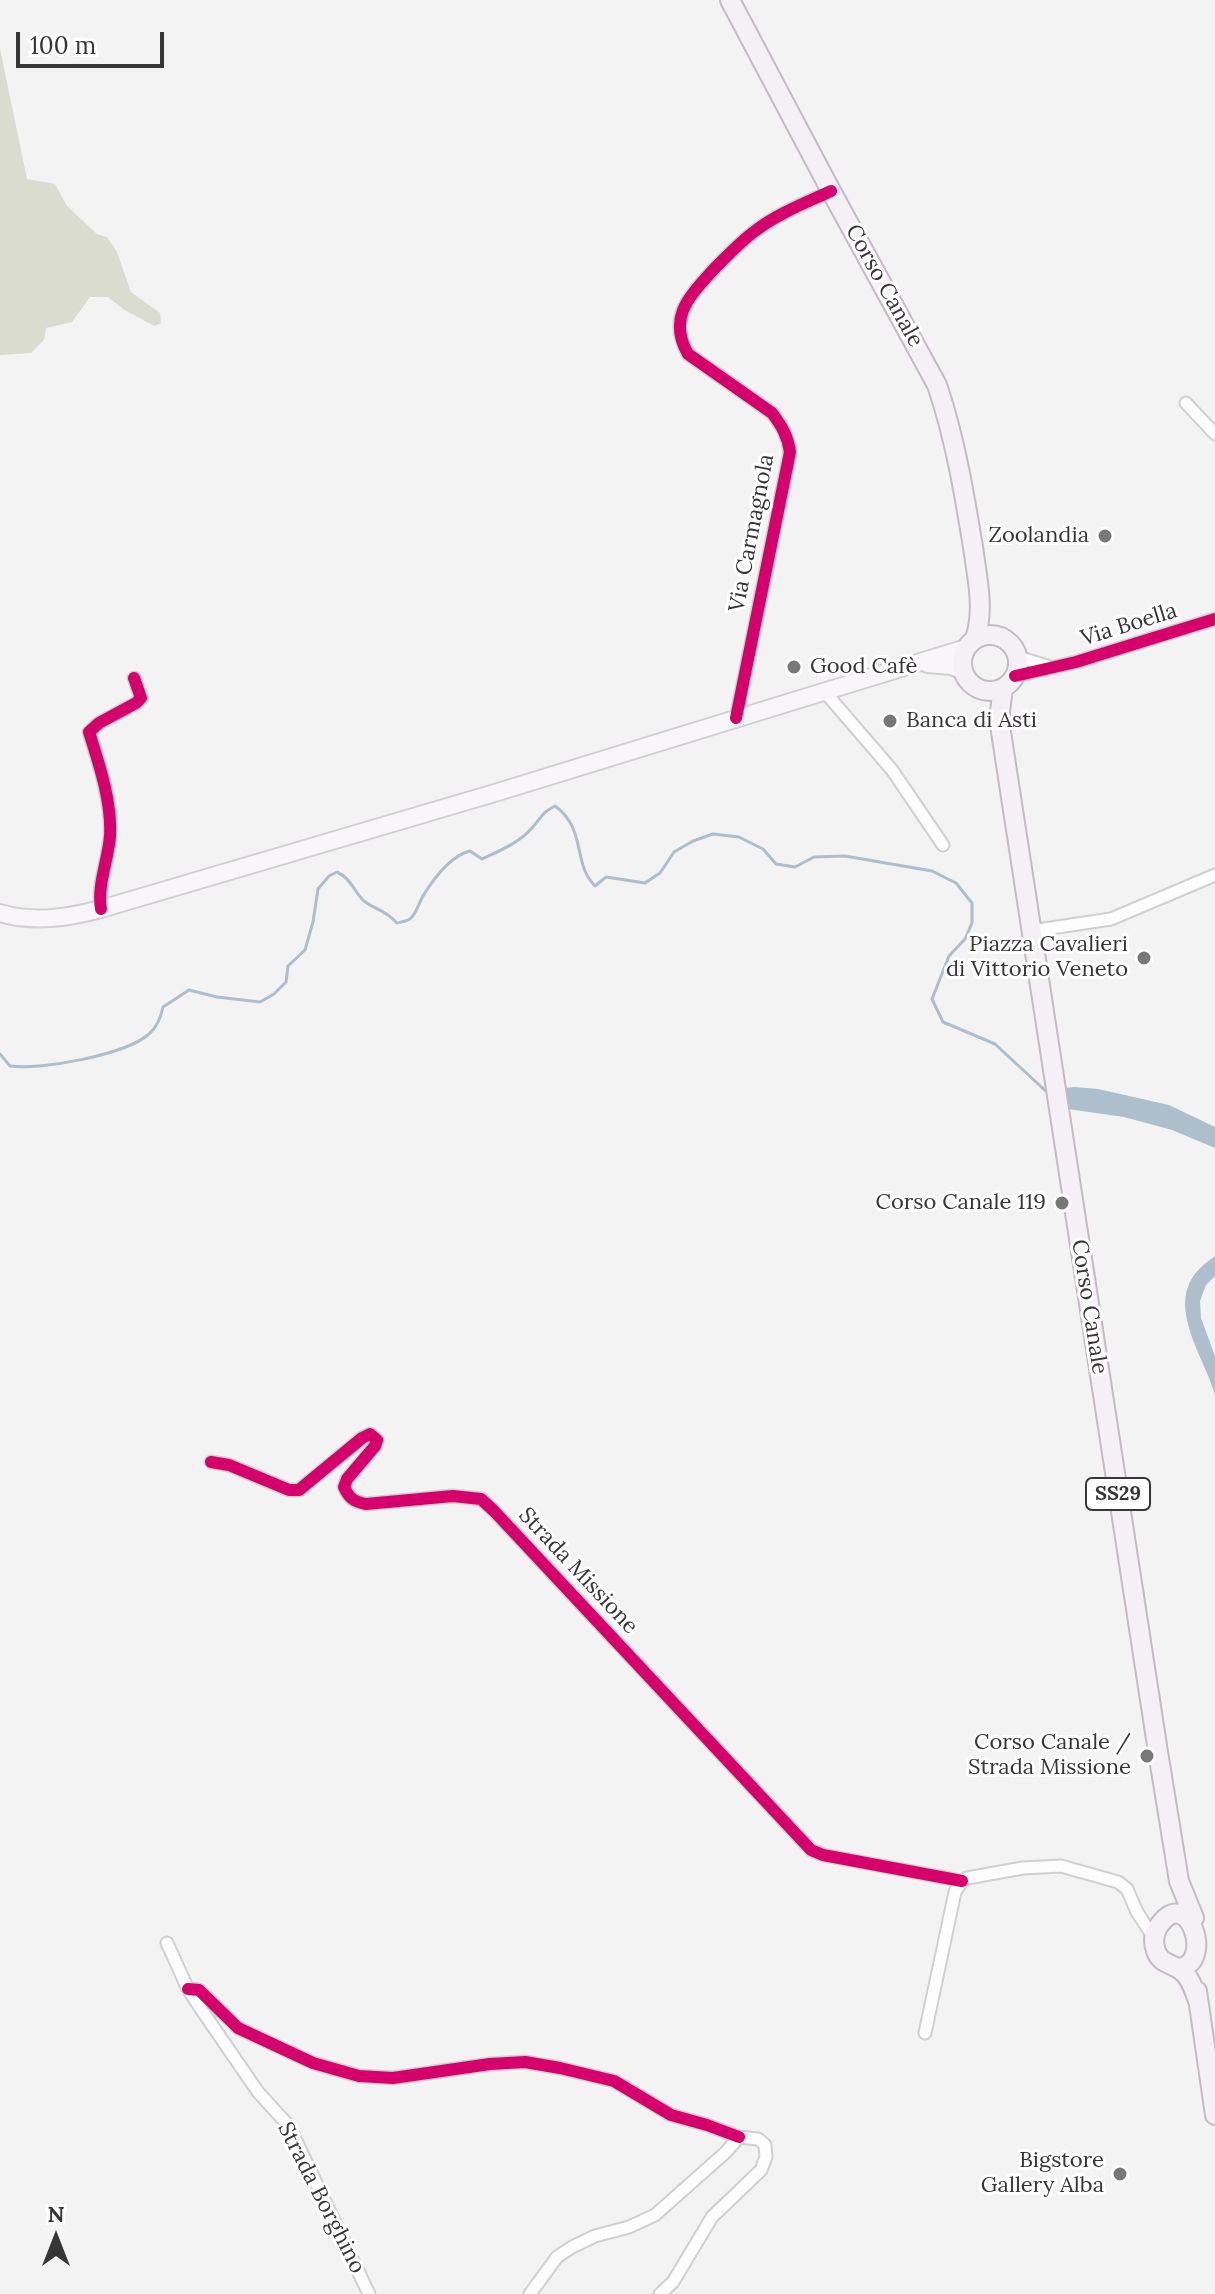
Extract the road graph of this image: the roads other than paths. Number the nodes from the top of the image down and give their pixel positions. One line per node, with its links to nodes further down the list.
1 (730, 0): 2 (main road, Corso Canale)
2 (831, 191): 5 (main road, Corso Canale); 17 (street, Via Carmagnola)
3 (1186, 403): 4 (street)
4 (1215, 434)
5 (979, 593): 7 (main road, Corso Canale); 8 (main road, Corso Canale)
6 (1215, 619): 11 (street, Via Boella)
7 (1000, 636): 8 (main road); 9 (main road, Corso Canale)
8 (970, 643): 10 (main road); 12 (main road, Corso Canale)
9 (1018, 657): 11 (street); 14 (main road, Corso Canale)
10 (918, 664): 12 (main road); 15 (main road)
11 (1055, 668): 14 (street, Via Boella)
12 (962, 670): 16 (main road, Corso Canale)
13 (134, 678): 21 (street)
14 (1009, 682): 16 (main road); 18 (main road, Corso Canale / SS29)
15 (824, 691): 17 (main road); 19 (street)
16 (984, 691): 18 (main road, Corso Canale)
17 (736, 718): 21 (main road)
18 (1001, 732): 23 (main road, Corso Canale / SS29)
19 (943, 845)
20 (1215, 875): 23 (street)
21 (101, 909): 22 (main road)
22 (0, 913)
23 (1031, 931): 26 (main road, Corso Canale / SS29)
24 (211, 1462): 25 (street, Strada Missione)
25 (962, 1881): 27 (street, Strada Missione); 36 (street)
26 (1179, 1881): 28 (main road, Corso Canale / SS29); 29 (main road, Corso Canale / SS29)
27 (1137, 1912): 28 (street); 30 (street, Strada Missione)
28 (1169, 1917): 29 (main road); 30 (main road, Corso Canale)
29 (1194, 1918): 32 (main road, Corso Canale)
30 (1154, 1938): 33 (main road, Corso Canale)
31 (167, 1943): 34 (street, Strada Borghino)
32 (1200, 1960): 33 (main road); 35 (main road, Corso Canale)
33 (1179, 1968): 35 (main road, Corso Canale)
34 (188, 1989): 38 (street); 39 (street, Strada Borghino)
35 (1198, 2001): 37 (main road, Corso Canale)
36 (925, 2033)
37 (1215, 2115)
38 (739, 2137): 40 (street); 41 (street)
39 (369, 2294)
40 (530, 2294)
41 (660, 2294)

